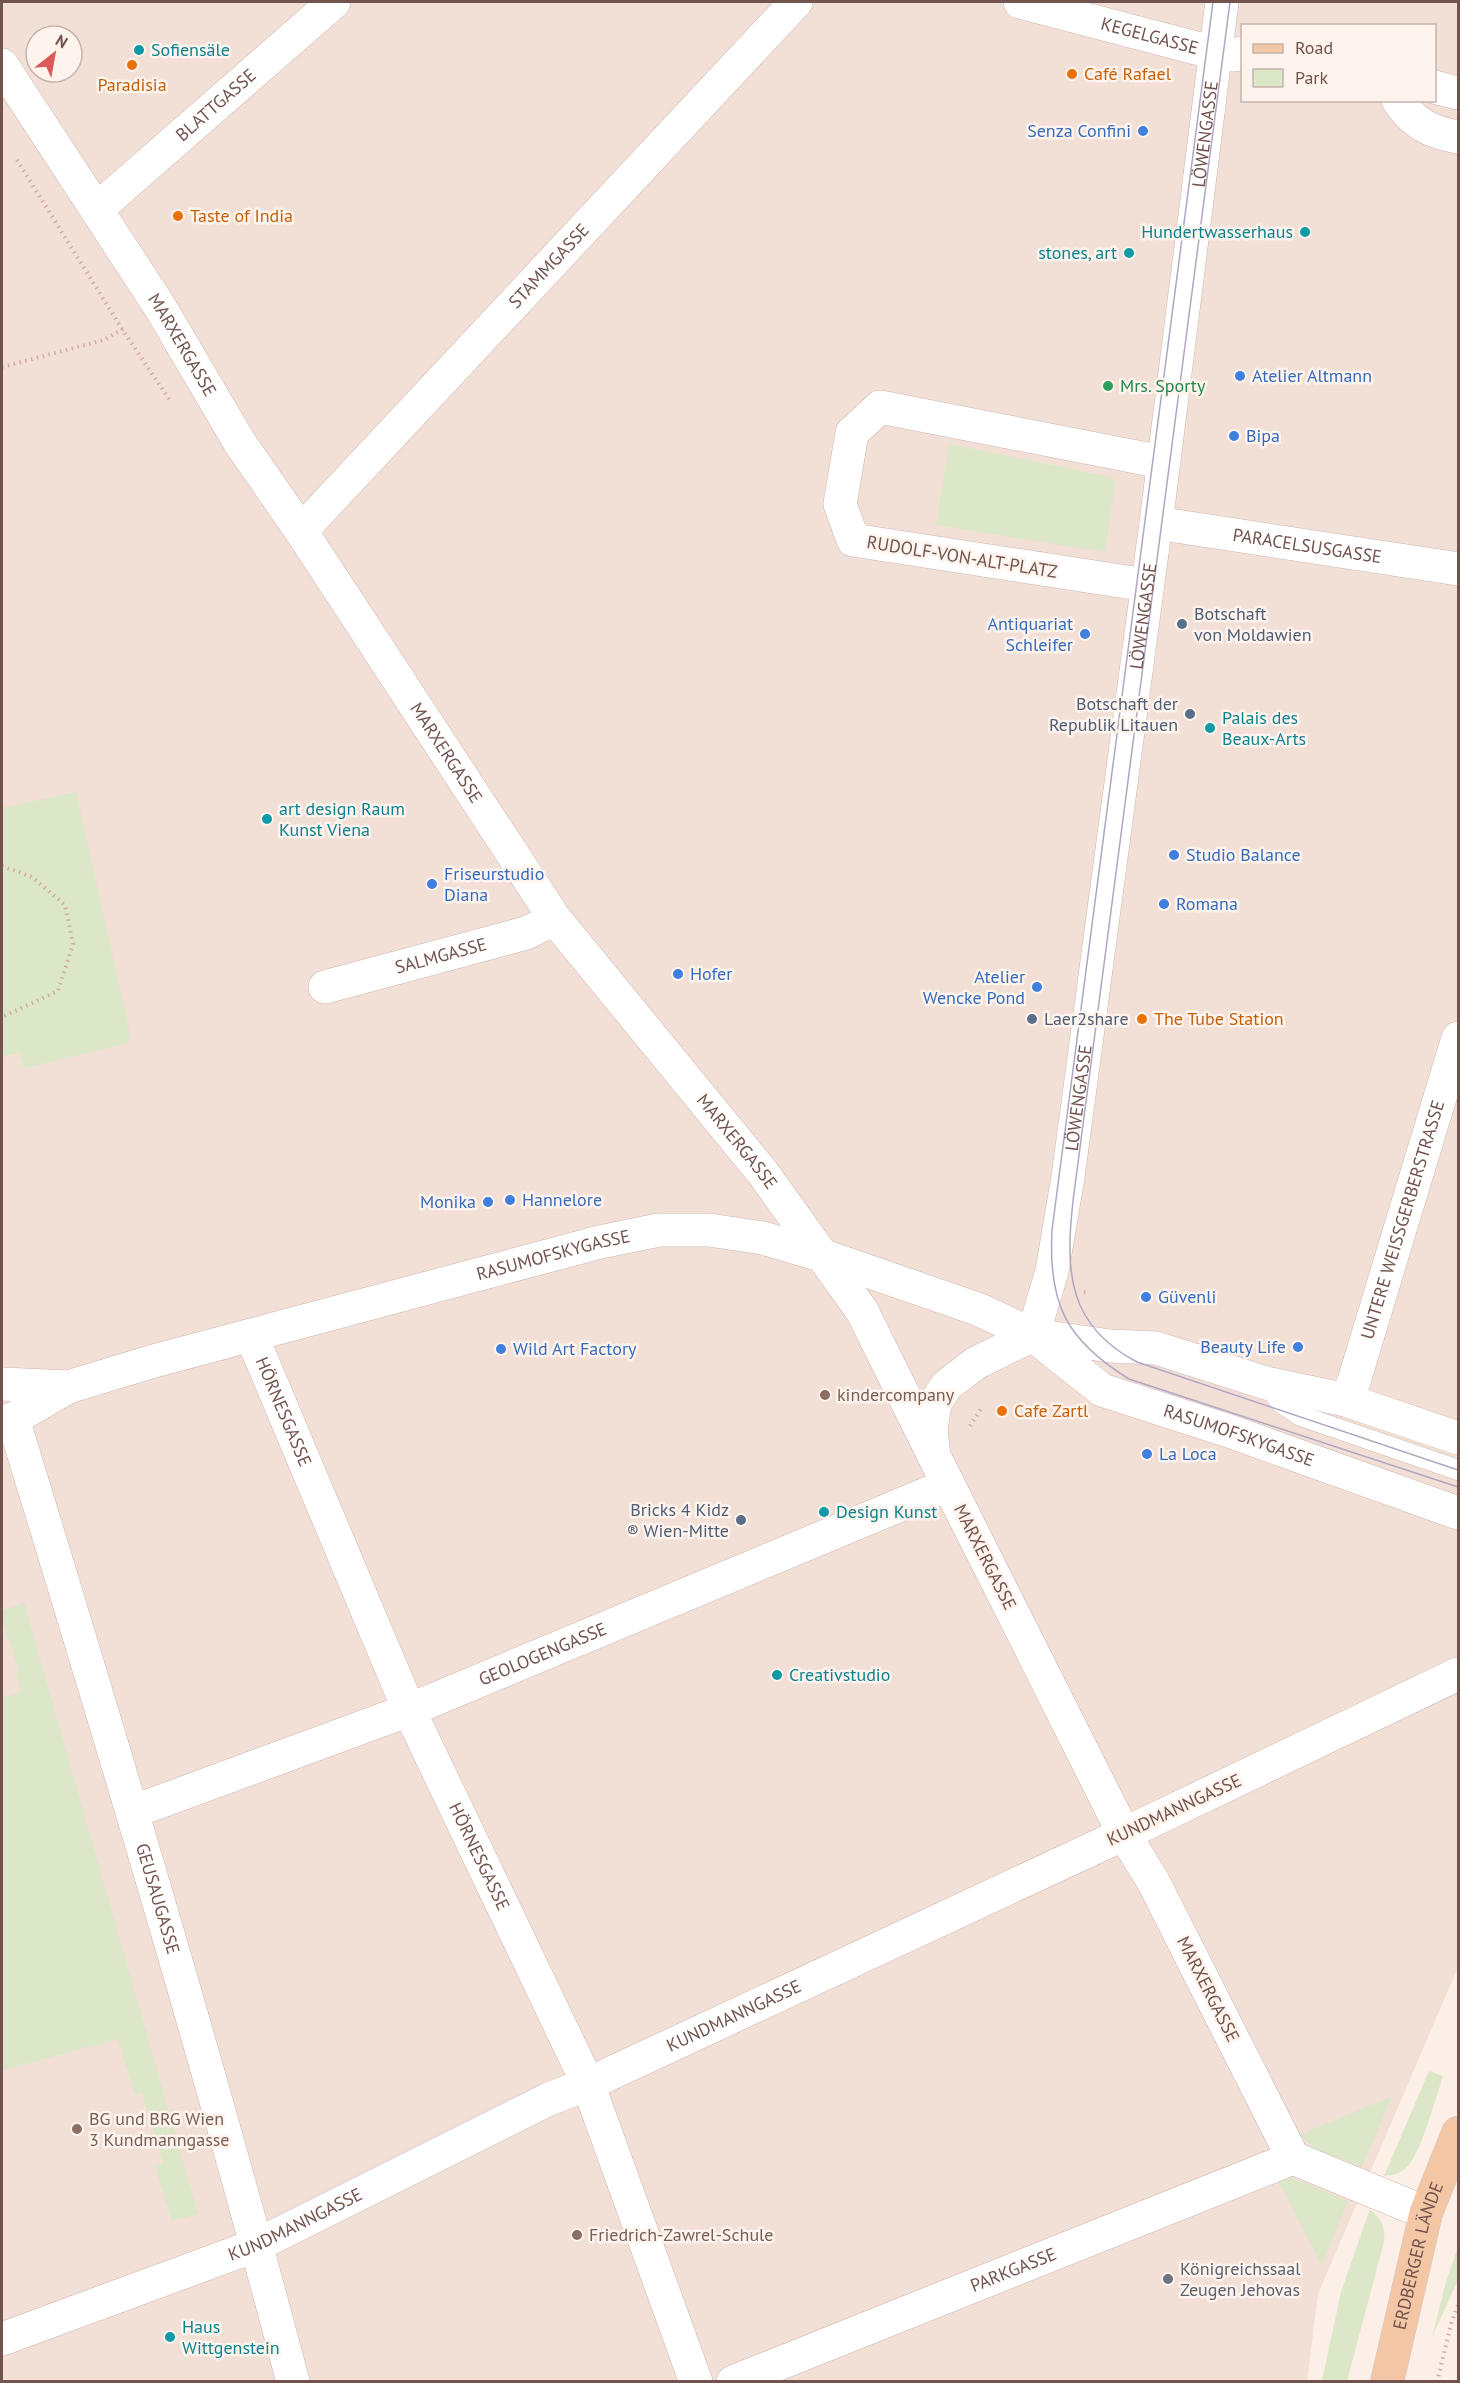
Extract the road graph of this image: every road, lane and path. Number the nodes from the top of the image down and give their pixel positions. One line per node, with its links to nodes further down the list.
1 (334, 2): 12 (street, BLATTGASSE)
2 (796, 2): 18 (street, STAMMGASSE)
3 (1020, 2): 5 (street, KEGELGASSE)
4 (1222, 2): 5 (street, LÖWENGASSE)
5 (1229, 53): 16 (street, LÖWENGASSE)
6 (2, 65): 12 (street, MARXERGASSE)
7 (1436, 88): 8 (street)
8 (1458, 93)
9 (1400, 102): 10 (street)
10 (1458, 137)
11 (14, 155): 14 (path)
12 (97, 209): 13 (street, MARXERGASSE)
13 (160, 308): 14 (path); 18 (street, MARXERGASSE)
14 (122, 329): 15 (path)
15 (2, 367)
16 (1162, 462): 17 (street, LÖWENGASSE); 20 (street, RUDOLF-VON-ALT-PLATZ)
17 (1155, 523): 19 (street, PARACELSUSGASSE); 20 (street, LÖWENGASSE)
18 (301, 531): 22 (street, MARXERGASSE)
19 (1458, 569)
20 (1146, 585): 29 (street, LÖWENGASSE)
21 (2, 866): 24 (path)
22 (555, 919): 23 (street, SALMGASSE); 26 (street, MARXERGASSE)
23 (325, 987)
24 (2, 1017)
25 (1458, 1038): 34 (street, UNTERE WEISSGERBERSTRASSE)
26 (824, 1256): 29 (street, RASUMOFSKYGASSE); 30 (street, RASUMOFSKYGASSE); 40 (street, MARXERGASSE)
27 (1084, 1292): 28 (path)
28 (1090, 1293)
29 (1033, 1335): 31 (street, RASUMOFSKYGASSE); 40 (street); 41 (street, RASUMOFSKYGASSE)
30 (252, 1336): 33 (street, RASUMOFSKYGASSE); 43 (street, HÖRNESGASSE)
31 (1266, 1383): 34 (street, RASUMOFSKYGASSE); 39 (lane)
32 (2, 1384): 33 (street, RASUMOFSKYGASSE)
33 (68, 1387): 36 (street, RASUMOFSKYGASSE)
34 (1346, 1400): 38 (street, RASUMOFSKYGASSE)
35 (984, 1404): 37 (path)
36 (7, 1421): 44 (street, GEUSAUGASSE)
37 (968, 1429)
38 (1458, 1438)
39 (1458, 1470)
40 (941, 1471): 43 (street, GEOLOGENGASSE); 45 (street, MARXERGASSE)
41 (1458, 1514)
42 (1458, 1674): 45 (street, KUNDMANNGASSE)
43 (409, 1710): 44 (street, GEOLOGENGASSE); 46 (street, HÖRNESGASSE)
44 (132, 1812): 50 (street, GEUSAUGASSE)
45 (1124, 1834): 46 (street, KUNDMANNGASSE); 48 (street, MARXERGASSE)
46 (588, 2084): 50 (street, KUNDMANNGASSE); 54 (street, HÖRNESGASSE)
47 (1458, 2133): 49 (main road, ERDBERGER LÄNDE)
48 (1293, 2158): 49 (street); 55 (street, PARKGASSE)
49 (1426, 2213): 56 (main road, ERDBERGER LÄNDE)
50 (257, 2245): 52 (street, KUNDMANNGASSE); 53 (street, GEUSAUGASSE)
51 (1458, 2305): 57 (path)
52 (2, 2339)
53 (293, 2382)
54 (696, 2382)
55 (733, 2382)
56 (1387, 2382)
57 (1437, 2382)

